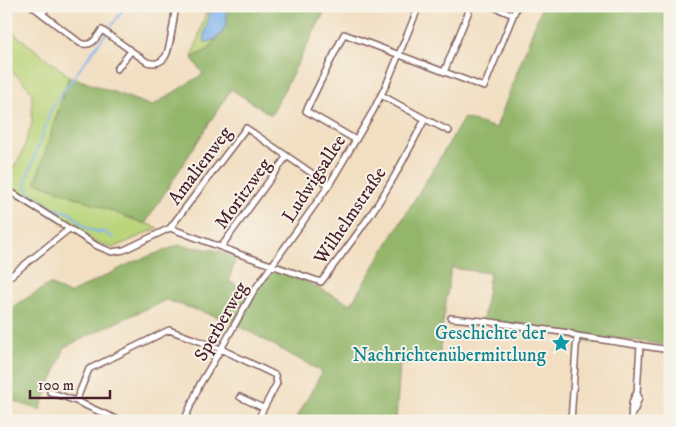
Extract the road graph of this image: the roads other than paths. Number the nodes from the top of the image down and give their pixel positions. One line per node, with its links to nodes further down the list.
1 (32, 6): 8 (street)
2 (48, 6): 8 (street)
3 (176, 6): 10 (street)
4 (471, 6): 13 (street)
5 (492, 6): 9 (street)
6 (517, 6): 9 (street)
7 (418, 7): 11 (street, Ludwigsallee)
8 (42, 14): 10 (street)
9 (513, 15): 13 (street)
10 (131, 51): 12 (street)
11 (398, 55): 13 (street); 14 (street, Ludwigsallee); 17 (street)
12 (117, 69)
13 (444, 72)
14 (381, 95): 15 (street); 17 (street, Ludwigsallee)
15 (425, 119): 16 (street); 24 (street, Wilhelmstraße)
16 (449, 131)
17 (356, 140): 19 (street, Ludwigsallee)
18 (287, 156): 19 (street, Amalienweg); 21 (street, Amalienweg); 23 (street, Moritzweg)
19 (329, 185): 24 (street, Ludwigsallee)
20 (6, 189): 22 (street)
21 (170, 228): 22 (street); 23 (street)
22 (69, 229): 25 (street)
23 (221, 247): 24 (street)
24 (272, 265): 29 (street, Sperberweg)
25 (6, 276)
26 (451, 318): 27 (street)
27 (577, 336): 28 (street); 38 (street)
28 (640, 345): 30 (street); 39 (street)
29 (221, 349): 33 (street); 34 (street); 36 (street, Sperberweg)
30 (670, 350)
31 (50, 392): 33 (street)
32 (240, 397): 34 (street)
33 (76, 402): 35 (street)
34 (263, 408): 37 (street)
35 (120, 421)
36 (184, 421)
37 (257, 421)
38 (572, 421)
39 (630, 421)

